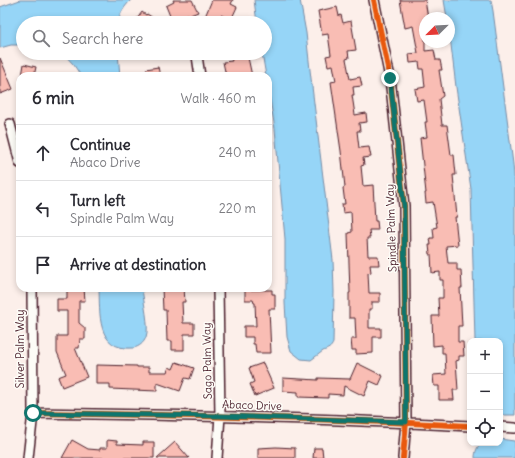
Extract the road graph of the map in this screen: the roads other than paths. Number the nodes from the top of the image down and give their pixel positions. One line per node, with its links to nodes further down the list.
1 (374, 0): 10 (street, Spindle Palm Way)
2 (198, 60): 3 (street)
3 (200, 72)
4 (10, 124): 5 (street)
5 (16, 147)
6 (32, 292): 8 (street, Silver Palm Way)
7 (218, 292): 9 (street, Sago Palm Way)
8 (33, 413): 9 (street, Abaco Drive); 14 (street, Silver Palm Way)
9 (220, 416): 10 (street, Abaco Drive); 15 (street, Sago Palm Way)
10 (406, 422): 11 (street, Abaco Drive); 16 (street, Spindle Palm Way)
11 (467, 426)
12 (503, 428): 13 (street)
13 (515, 428)
14 (28, 458)
15 (217, 458)
16 (403, 458)

